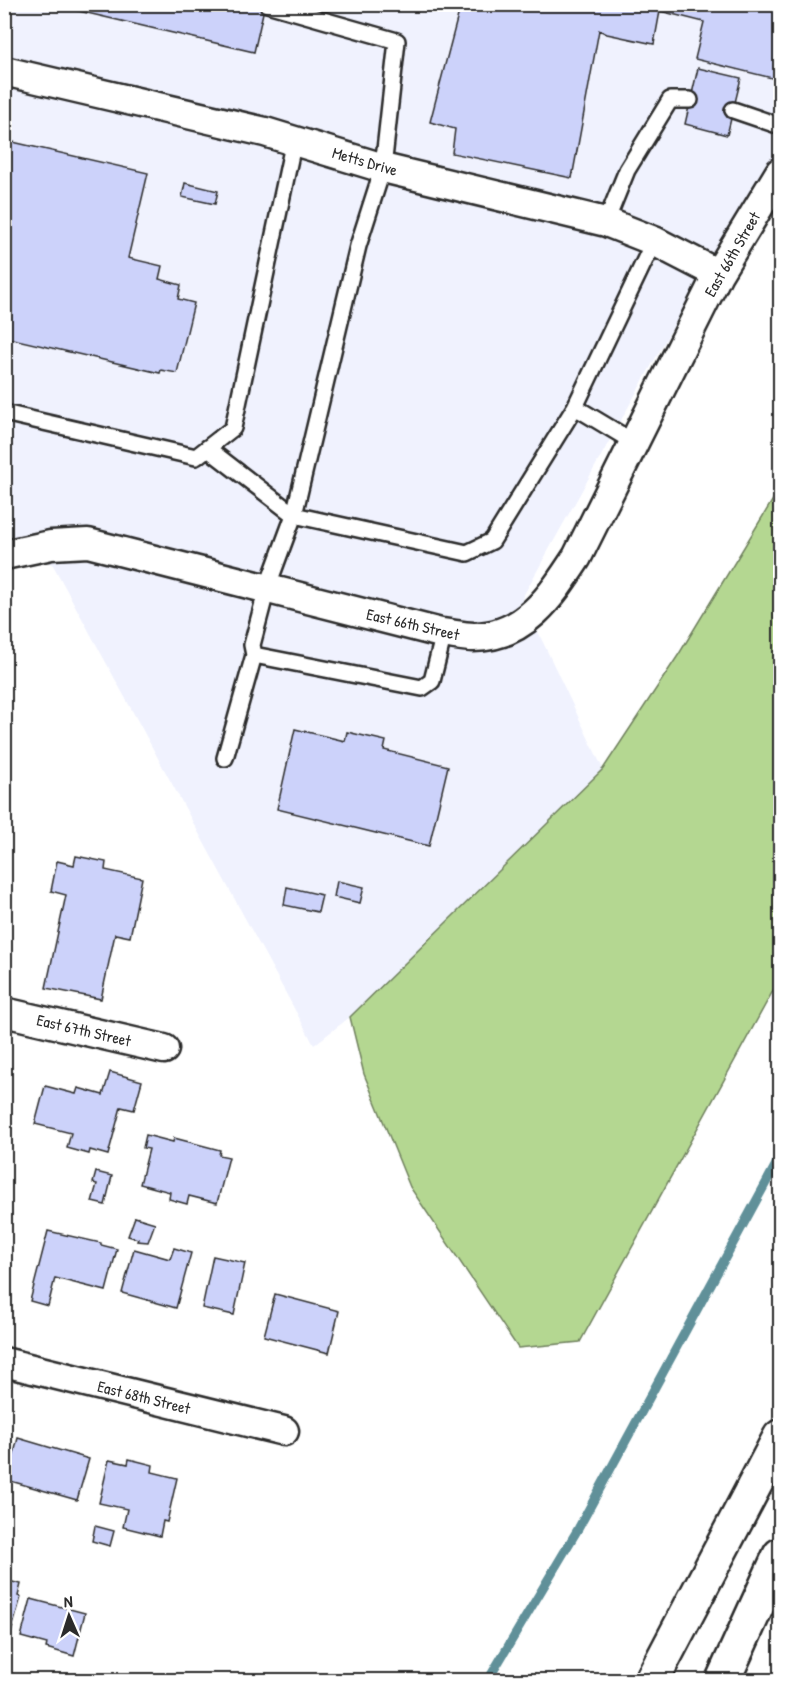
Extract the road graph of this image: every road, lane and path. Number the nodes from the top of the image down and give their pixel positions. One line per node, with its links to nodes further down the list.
1 (267, 4): 7 (lane)
2 (4, 71): 6 (street, Metts Drive)
3 (690, 100): 9 (lane)
4 (733, 110): 5 (lane)
5 (780, 126)
6 (294, 140): 7 (street, Metts Drive); 15 (lane)
7 (383, 168): 9 (street, Metts Drive); 16 (lane)
8 (780, 172): 11 (street, East 66th Street)
9 (606, 222): 10 (street, Metts Drive)
10 (654, 241): 11 (street, Metts Drive); 12 (lane)
11 (718, 274): 14 (street, East 66th Street)
12 (575, 407): 14 (lane); 16 (lane)
13 (4, 413): 15 (lane)
14 (635, 442): 19 (street, East 66th Street)
15 (207, 448): 16 (lane)
16 (294, 515): 18 (lane)
17 (4, 555): 18 (street, East 66th Street)
18 (267, 588): 19 (street, East 66th Street); 20 (lane)
19 (444, 633): 20 (lane)
20 (254, 655): 21 (lane)
21 (225, 758)
22 (4, 1012): 23 (street, East 67th Street)
23 (164, 1049)
24 (4, 1362): 25 (street, East 68th Street)
25 (284, 1431)
26 (780, 1437): 28 (highway)
27 (780, 1555): 29 (highway)
28 (652, 1680)
29 (723, 1680)

